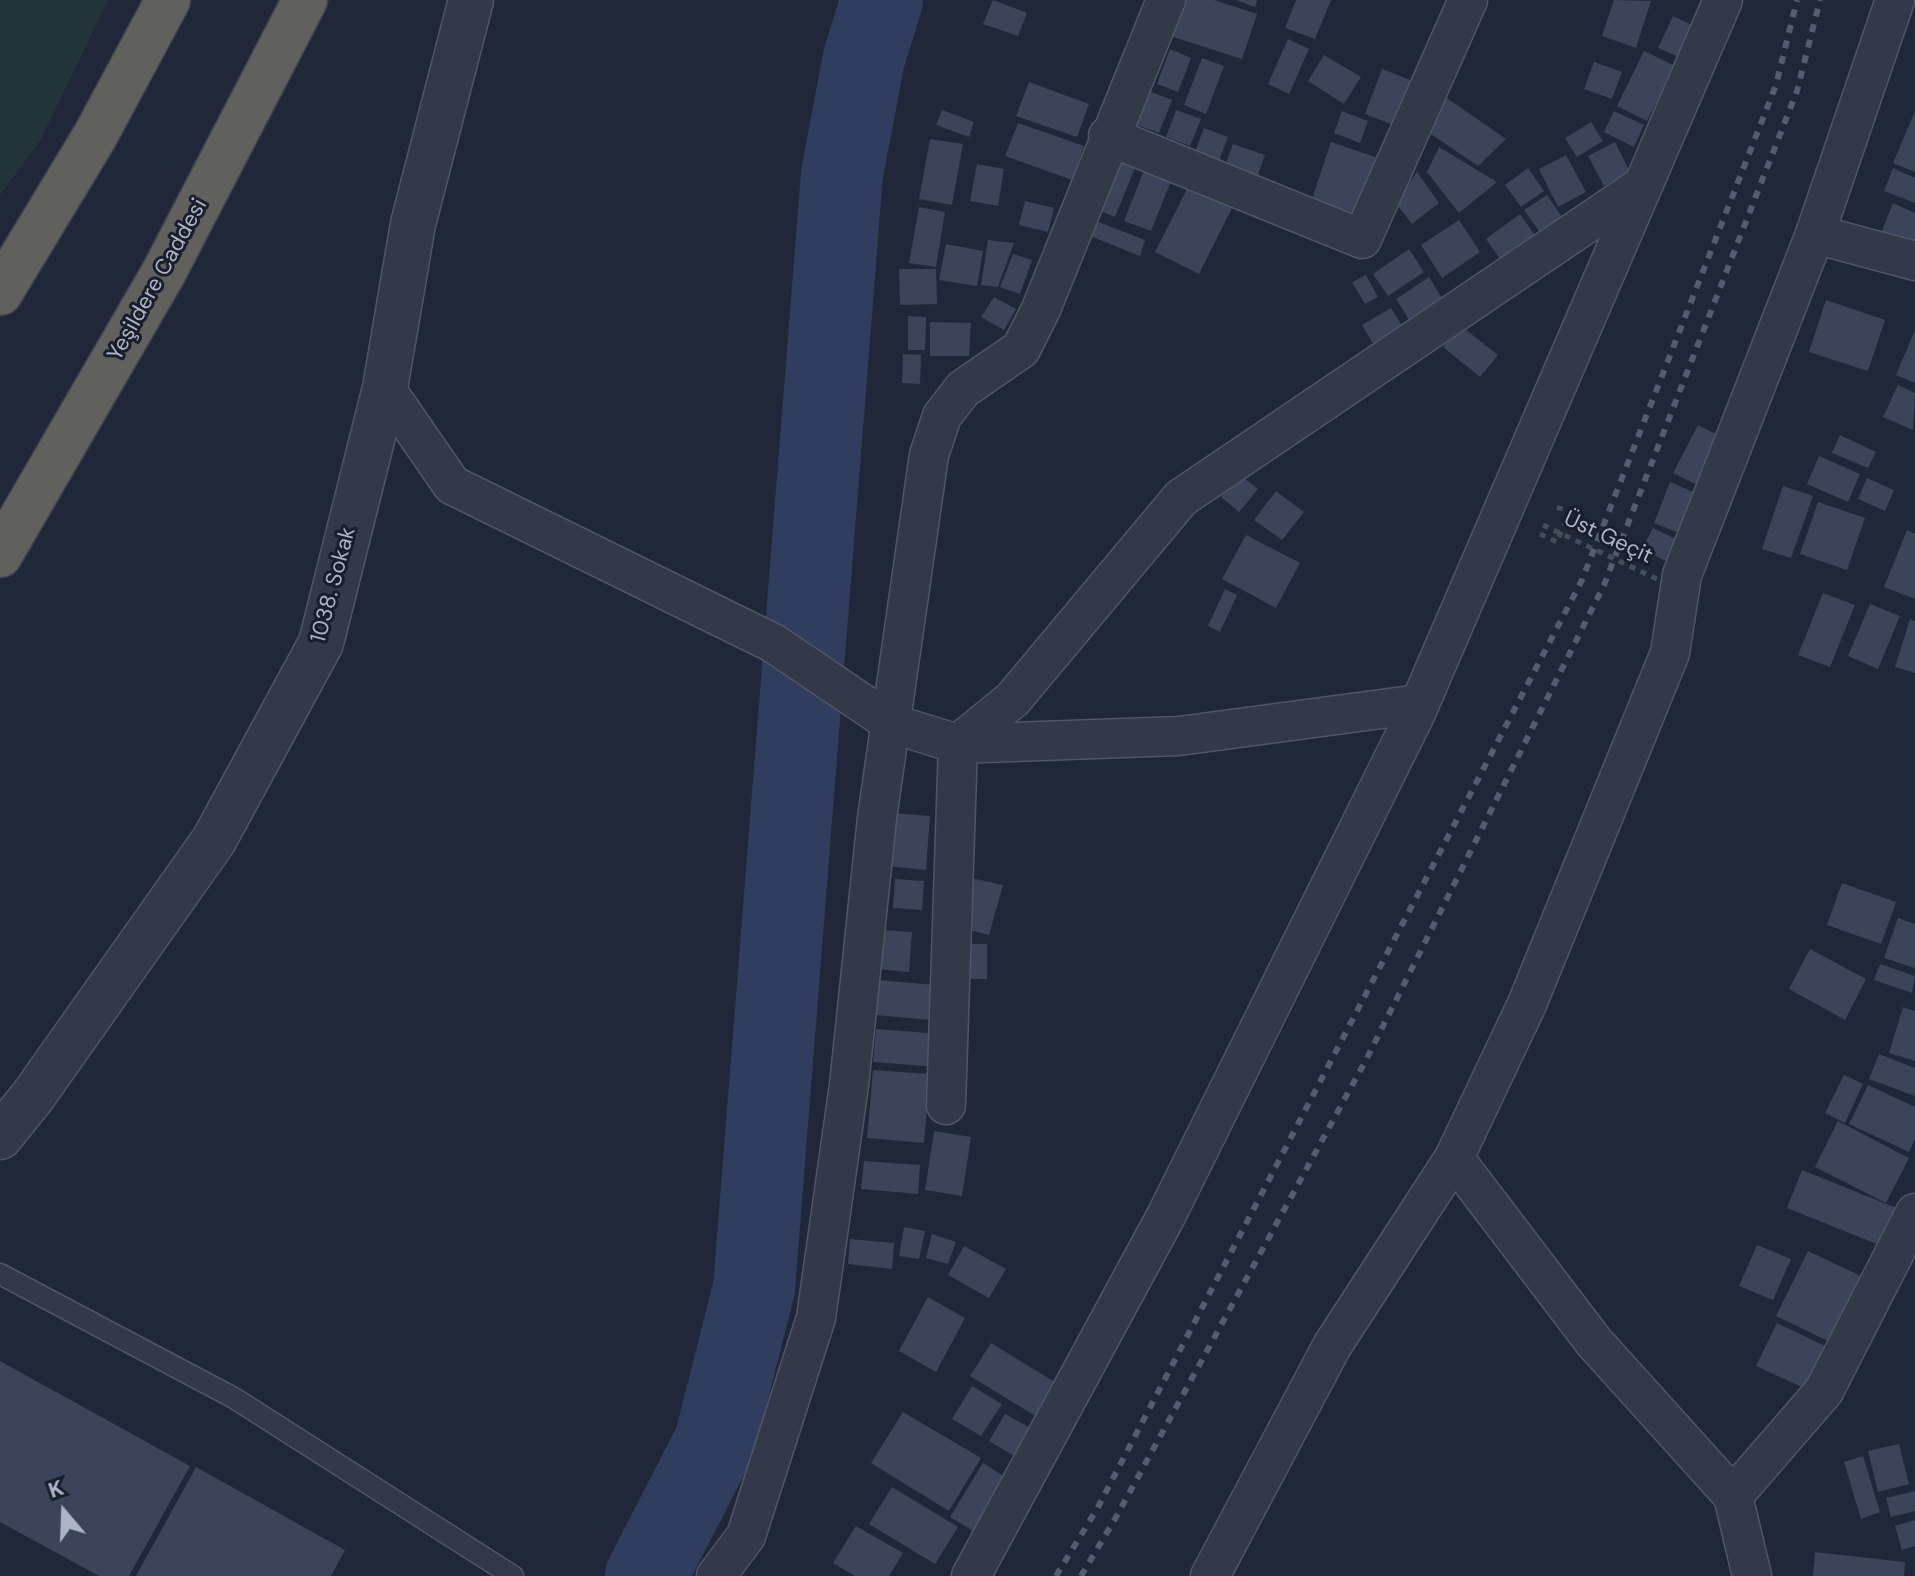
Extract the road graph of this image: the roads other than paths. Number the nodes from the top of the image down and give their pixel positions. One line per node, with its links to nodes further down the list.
1 (168, 0): 12 (highway)
2 (305, 0): 14 (highway, Yeşildere Caddesi)
3 (471, 0): 13 (street, 1038. Sokak)
4 (1166, 0): 8 (street)
5 (1468, 0): 8 (street)
6 (1723, 0): 9 (street)
7 (1895, 0): 10 (street)
8 (1108, 136): 16 (street)
9 (1642, 186): 15 (street); 17 (street)
10 (1815, 234): 11 (street); 20 (street)
11 (1915, 261)
12 (0, 293)
13 (385, 388): 16 (street); 19 (street, 1038. Sokak)
14 (0, 555)
15 (1419, 704): 17 (street); 26 (street)
16 (882, 717): 17 (street); 25 (street)
17 (958, 744): 18 (street)
18 (946, 1105)
19 (0, 1137)
20 (1454, 1158): 23 (street); 27 (street)
21 (1915, 1213): 23 (street)
22 (0, 1274): 24 (lane)
23 (1733, 1496): 28 (street)
24 (513, 1576)
25 (716, 1576)
26 (971, 1576)
27 (1210, 1576)
28 (1752, 1576)

